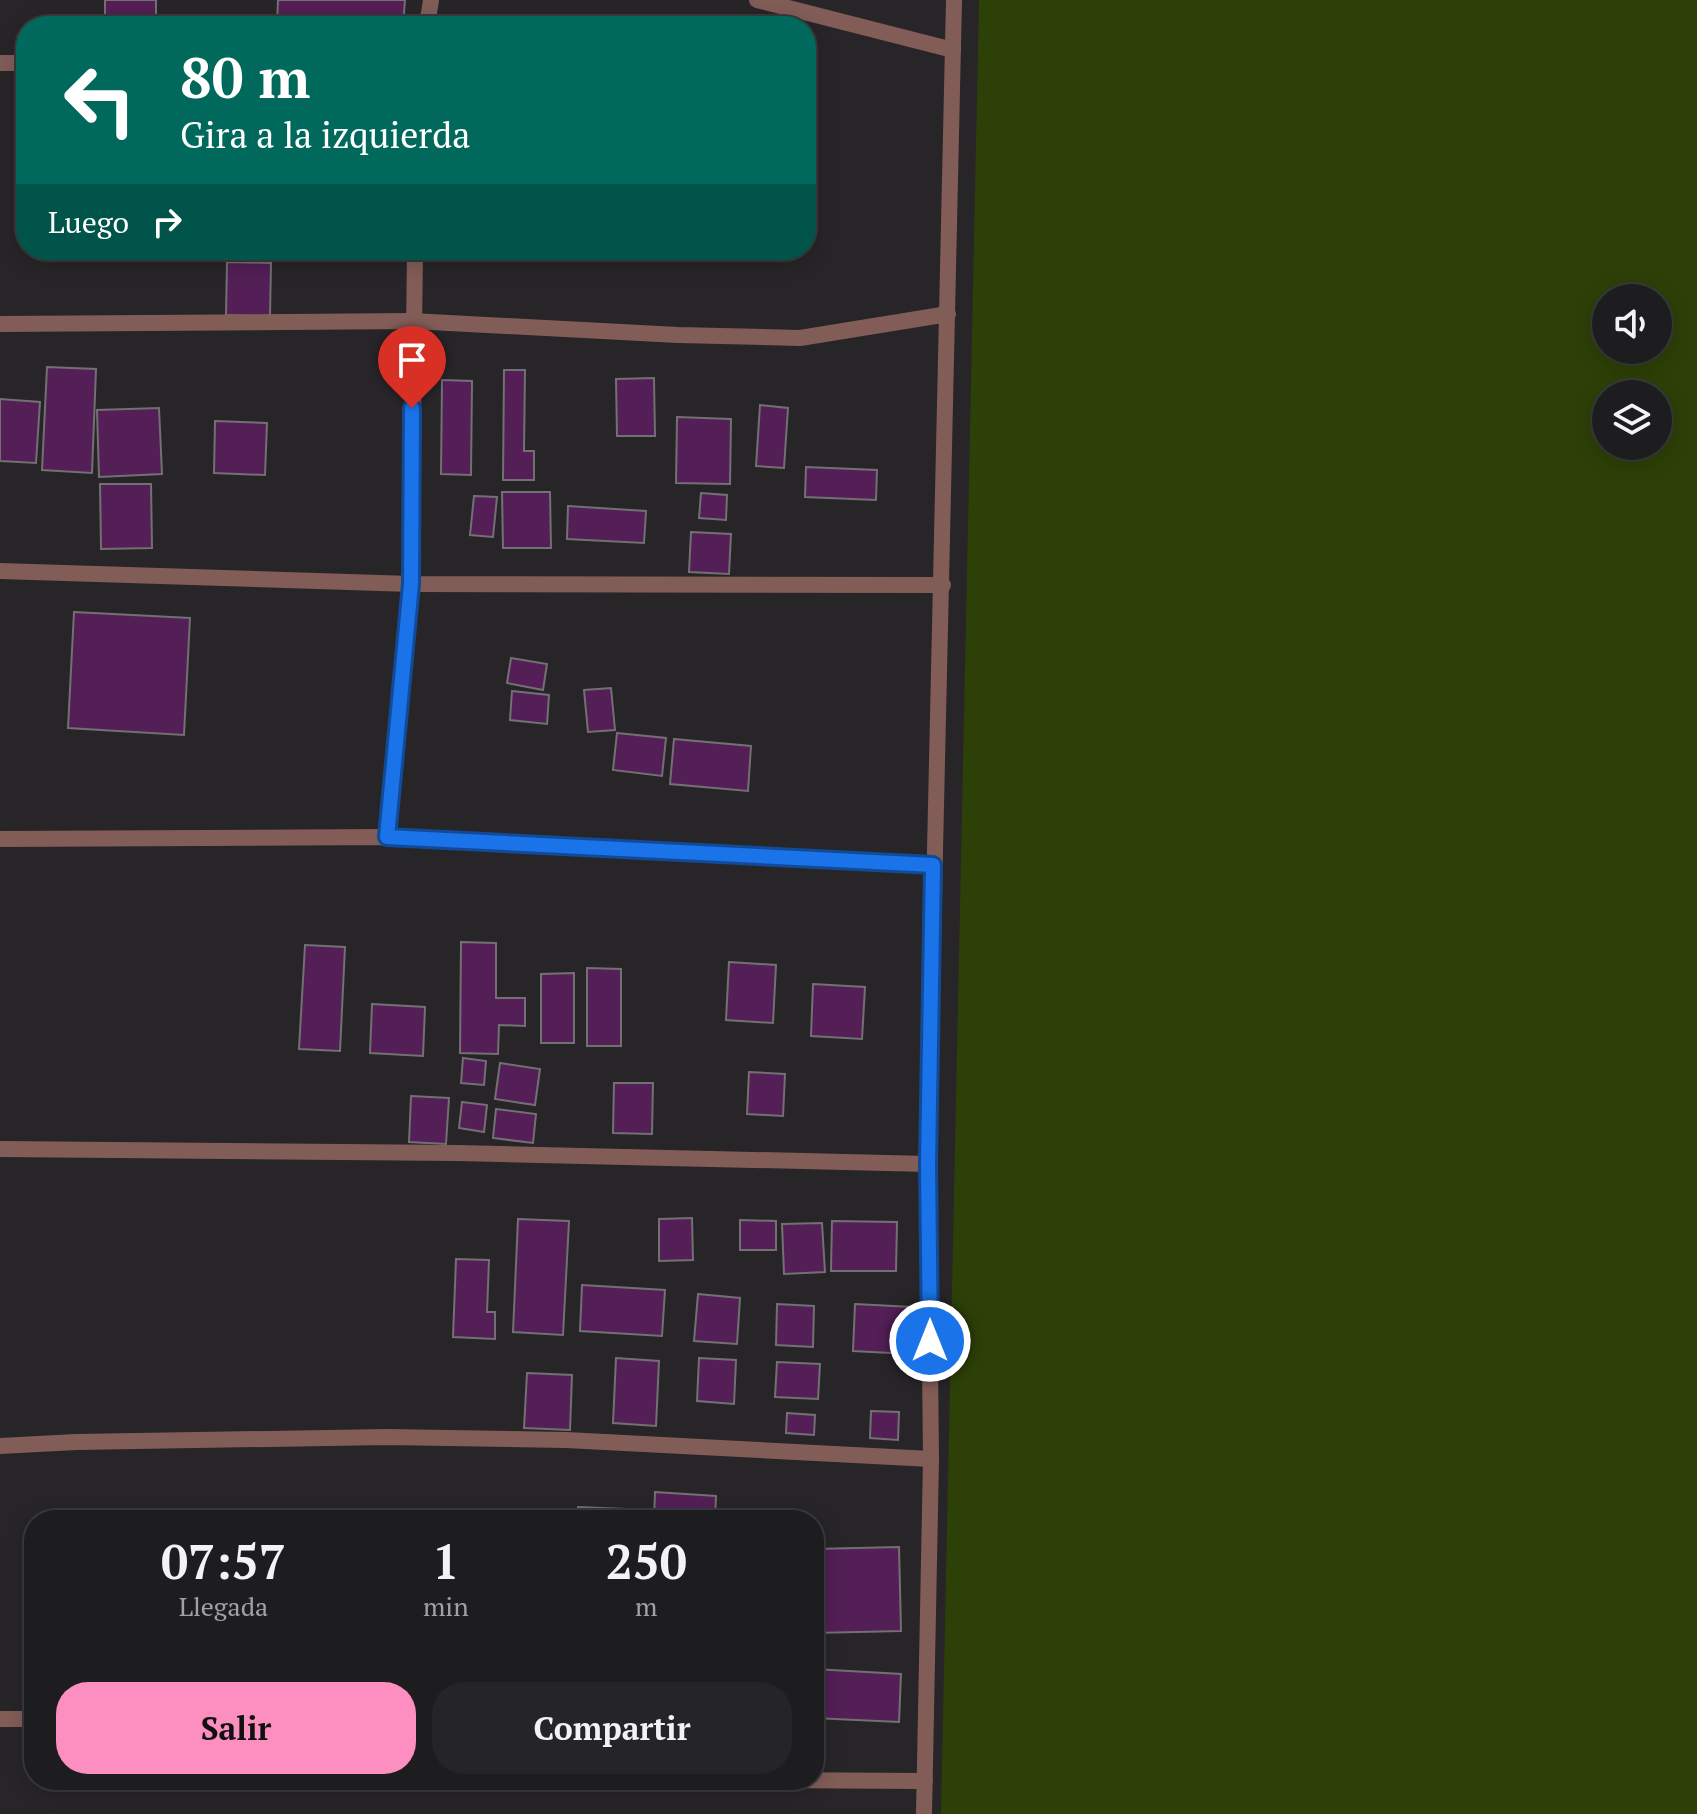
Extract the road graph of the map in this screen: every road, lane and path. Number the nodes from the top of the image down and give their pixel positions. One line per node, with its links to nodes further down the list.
1 (757, 0): 3 (street)
2 (954, 0): 3 (street)
3 (953, 50): 5 (street)
4 (415, 260): 6 (street)
5 (948, 314): 6 (street); 10 (street)
6 (412, 321): 7 (street); 9 (street)
7 (0, 324)
8 (0, 571): 9 (street)
9 (411, 584): 10 (street); 11 (street)
10 (943, 585): 13 (street)
11 (387, 837): 12 (street); 13 (street)
12 (0, 839)
13 (933, 865): 15 (street)
14 (0, 1149): 15 (street)
15 (928, 1164): 17 (street)
16 (0, 1446): 17 (street)
17 (931, 1459): 21 (street)
18 (0, 1719): 19 (street)
19 (24, 1719)
20 (824, 1780): 21 (street)
21 (925, 1781): 22 (street)
22 (924, 1814)

